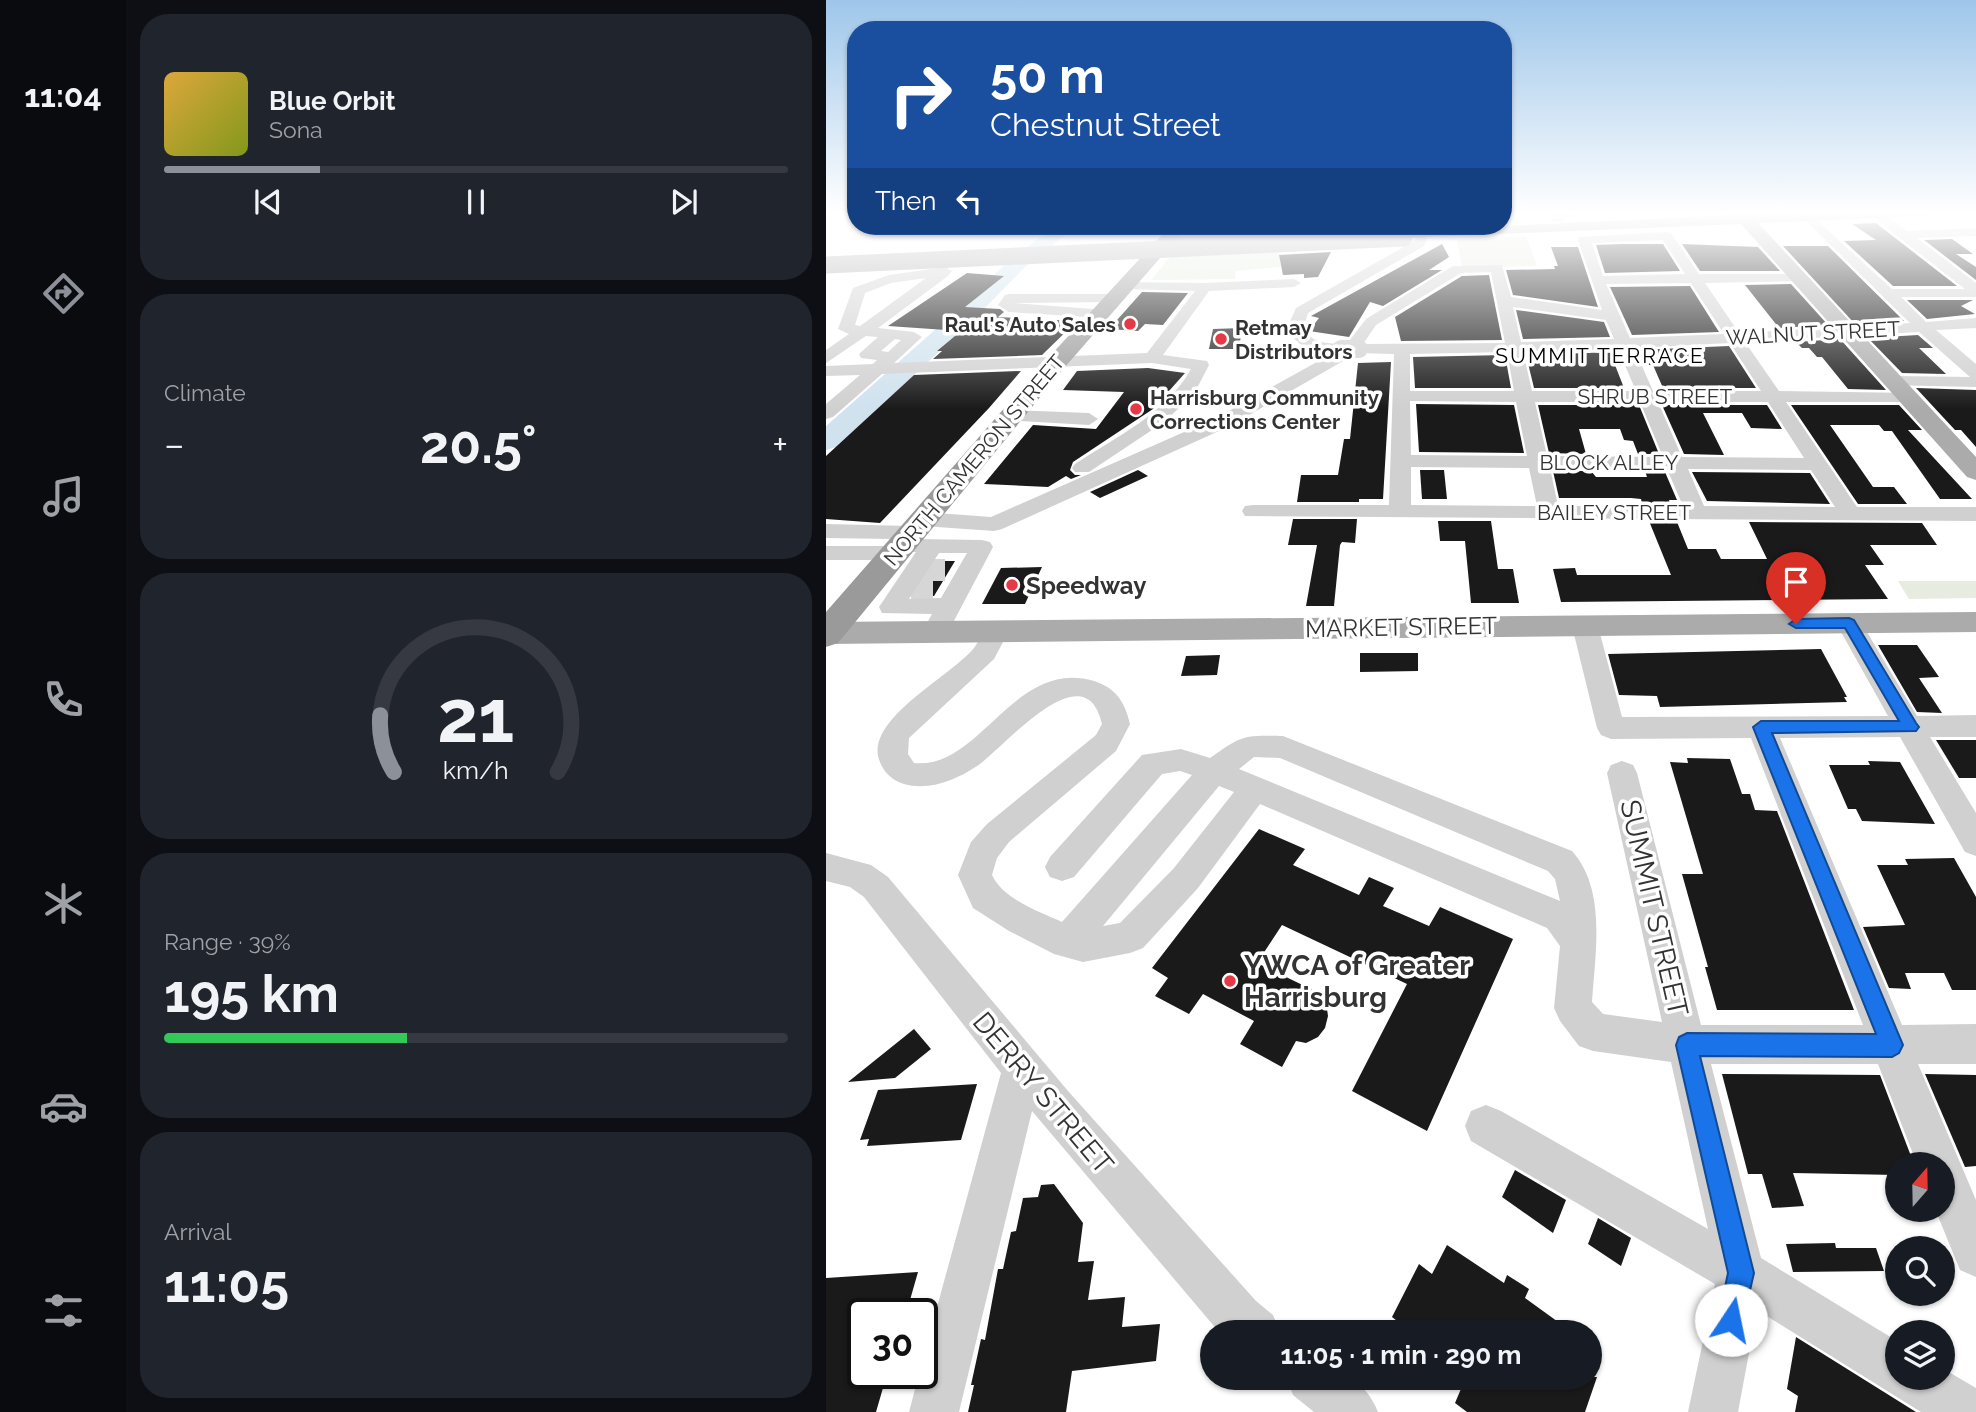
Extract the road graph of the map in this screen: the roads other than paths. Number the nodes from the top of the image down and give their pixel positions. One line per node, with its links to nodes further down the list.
1 (893, 278): 22 (street)
2 (937, 278): 22 (street)
3 (1133, 278): 17 (highway, NORTH CAMERON STREET)
4 (1358, 278): 28 (street, WALNUT STREET)
5 (1443, 278): 28 (street)
6 (1499, 278): 18 (street)
7 (1694, 278): 8 (street); 12 (street); 25 (street)
8 (1705, 278)
9 (1801, 278): 23 (main road)
10 (1874, 278): 16 (street)
11 (1959, 278): 15 (street)
12 (1597, 279): 19 (street)
13 (1294, 283): 14 (street)
14 (1205, 287): 17 (street); 30 (street)
15 (1976, 292): 16 (street)
16 (1890, 293): 21 (street)
17 (1115, 298): 17 (street); 31 (highway, NORTH CAMERON STREET)
18 (1504, 301): 19 (street); 27 (street)
19 (1613, 316): 26 (street)
20 (1976, 323): 21 (street, WALNUT STREET)
21 (1922, 326): 23 (street, WALNUT STREET); 34 (street)
22 (865, 332): 24 (street); 33 (street)
23 (1849, 332): 25 (street, WALNUT STREET); 36 (main road)
24 (892, 334): 32 (street); 32 (street)
25 (1733, 337): 26 (street, WALNUT STREET); 40 (street)
26 (1624, 342): 27 (street, WALNUT STREET); 39 (street)
27 (1514, 346): 29 (street, WALNUT STREET); 38 (street)
28 (1350, 349): 29 (street, WALNUT STREET); 56 (street)
29 (1402, 349): 37 (street)
30 (1152, 358): 31 (street); 56 (street)
31 (1057, 362): 32 (street); 42 (highway, NORTH CAMERON STREET)
32 (888, 365): 33 (street); 43 (street)
33 (829, 370)
34 (1976, 373)
35 (1976, 382): 36 (street, SHRUB STREET)
36 (1901, 389): 40 (street, SHRUB STREET); 49 (main road)
37 (1401, 396): 38 (street, SHRUB STREET); 45 (street)
38 (1525, 396): 39 (street, SHRUB STREET); 46 (street)
39 (1647, 396): 40 (street, SHRUB STREET); 47 (street)
40 (1773, 397): 48 (street)
41 (1100, 403): 42 (street)
42 (1018, 408): 44 (street); 59 (highway, NORTH CAMERON STREET)
43 (826, 413)
44 (1089, 419)
45 (1400, 461): 46 (street, BLOCK ALLEY); 51 (street)
46 (1539, 462): 47 (street, BLOCK ALLEY); 52 (street)
47 (1675, 463): 48 (street, BLOCK ALLEY); 53 (street)
48 (1817, 464): 54 (street)
49 (1976, 472)
50 (1254, 509): 51 (street, BAILEY STREET)
51 (1400, 511): 52 (street, BAILEY STREET)
52 (1549, 512): 53 (street, BAILEY STREET)
53 (1696, 512): 54 (street, BAILEY STREET)
54 (1850, 513): 55 (street, BAILEY STREET)
55 (1976, 514)
56 (994, 524): 59 (street)
57 (826, 531): 59 (street)
58 (826, 554): 59 (street)
59 (927, 571): 63 (main road, MARKET STREET); 64 (main road, MARKET STREET); 64 (highway, NORTH CAMERON STREET)
60 (1849, 623): 61 (main road, MARKET STREET); 62 (main road, MARKET STREET); 67 (street)
61 (1975, 623)
62 (1585, 626): 63 (main road, MARKET STREET); 66 (street)
63 (996, 631): 74 (street)
64 (826, 634)
65 (1976, 726): 67 (street)
66 (1761, 727): 67 (street); 78 (street)
67 (1911, 727): 71 (street)
68 (1214, 771): 70 (street); 73 (street); 74 (street); 75 (street)
69 (1622, 773): 77 (street, SUMMIT STREET)
70 (1255, 788): 74 (street); 75 (street)
71 (1976, 842)
72 (826, 867): 79 (street, DERRY STREET)
73 (1062, 867)
74 (1066, 942)
75 (1578, 942): 77 (street)
76 (1976, 1044): 78 (street)
77 (1687, 1045): 78 (street); 84 (street, SUMMIT STREET)
78 (1892, 1045): 81 (street)
79 (1022, 1069): 85 (street, DERRY STREET); 89 (street)
80 (1486, 1126): 84 (street)
81 (1935, 1152)
82 (1955, 1203): 83 (street)
83 (1976, 1254)
84 (1741, 1273): 86 (street); 91 (street, SUMMIT STREET)
85 (1241, 1320)
86 (1885, 1362)
87 (1327, 1390): 90 (street)
88 (1932, 1390): 92 (street)
89 (934, 1412)
90 (1353, 1412)
91 (1713, 1412)
92 (1968, 1412)

